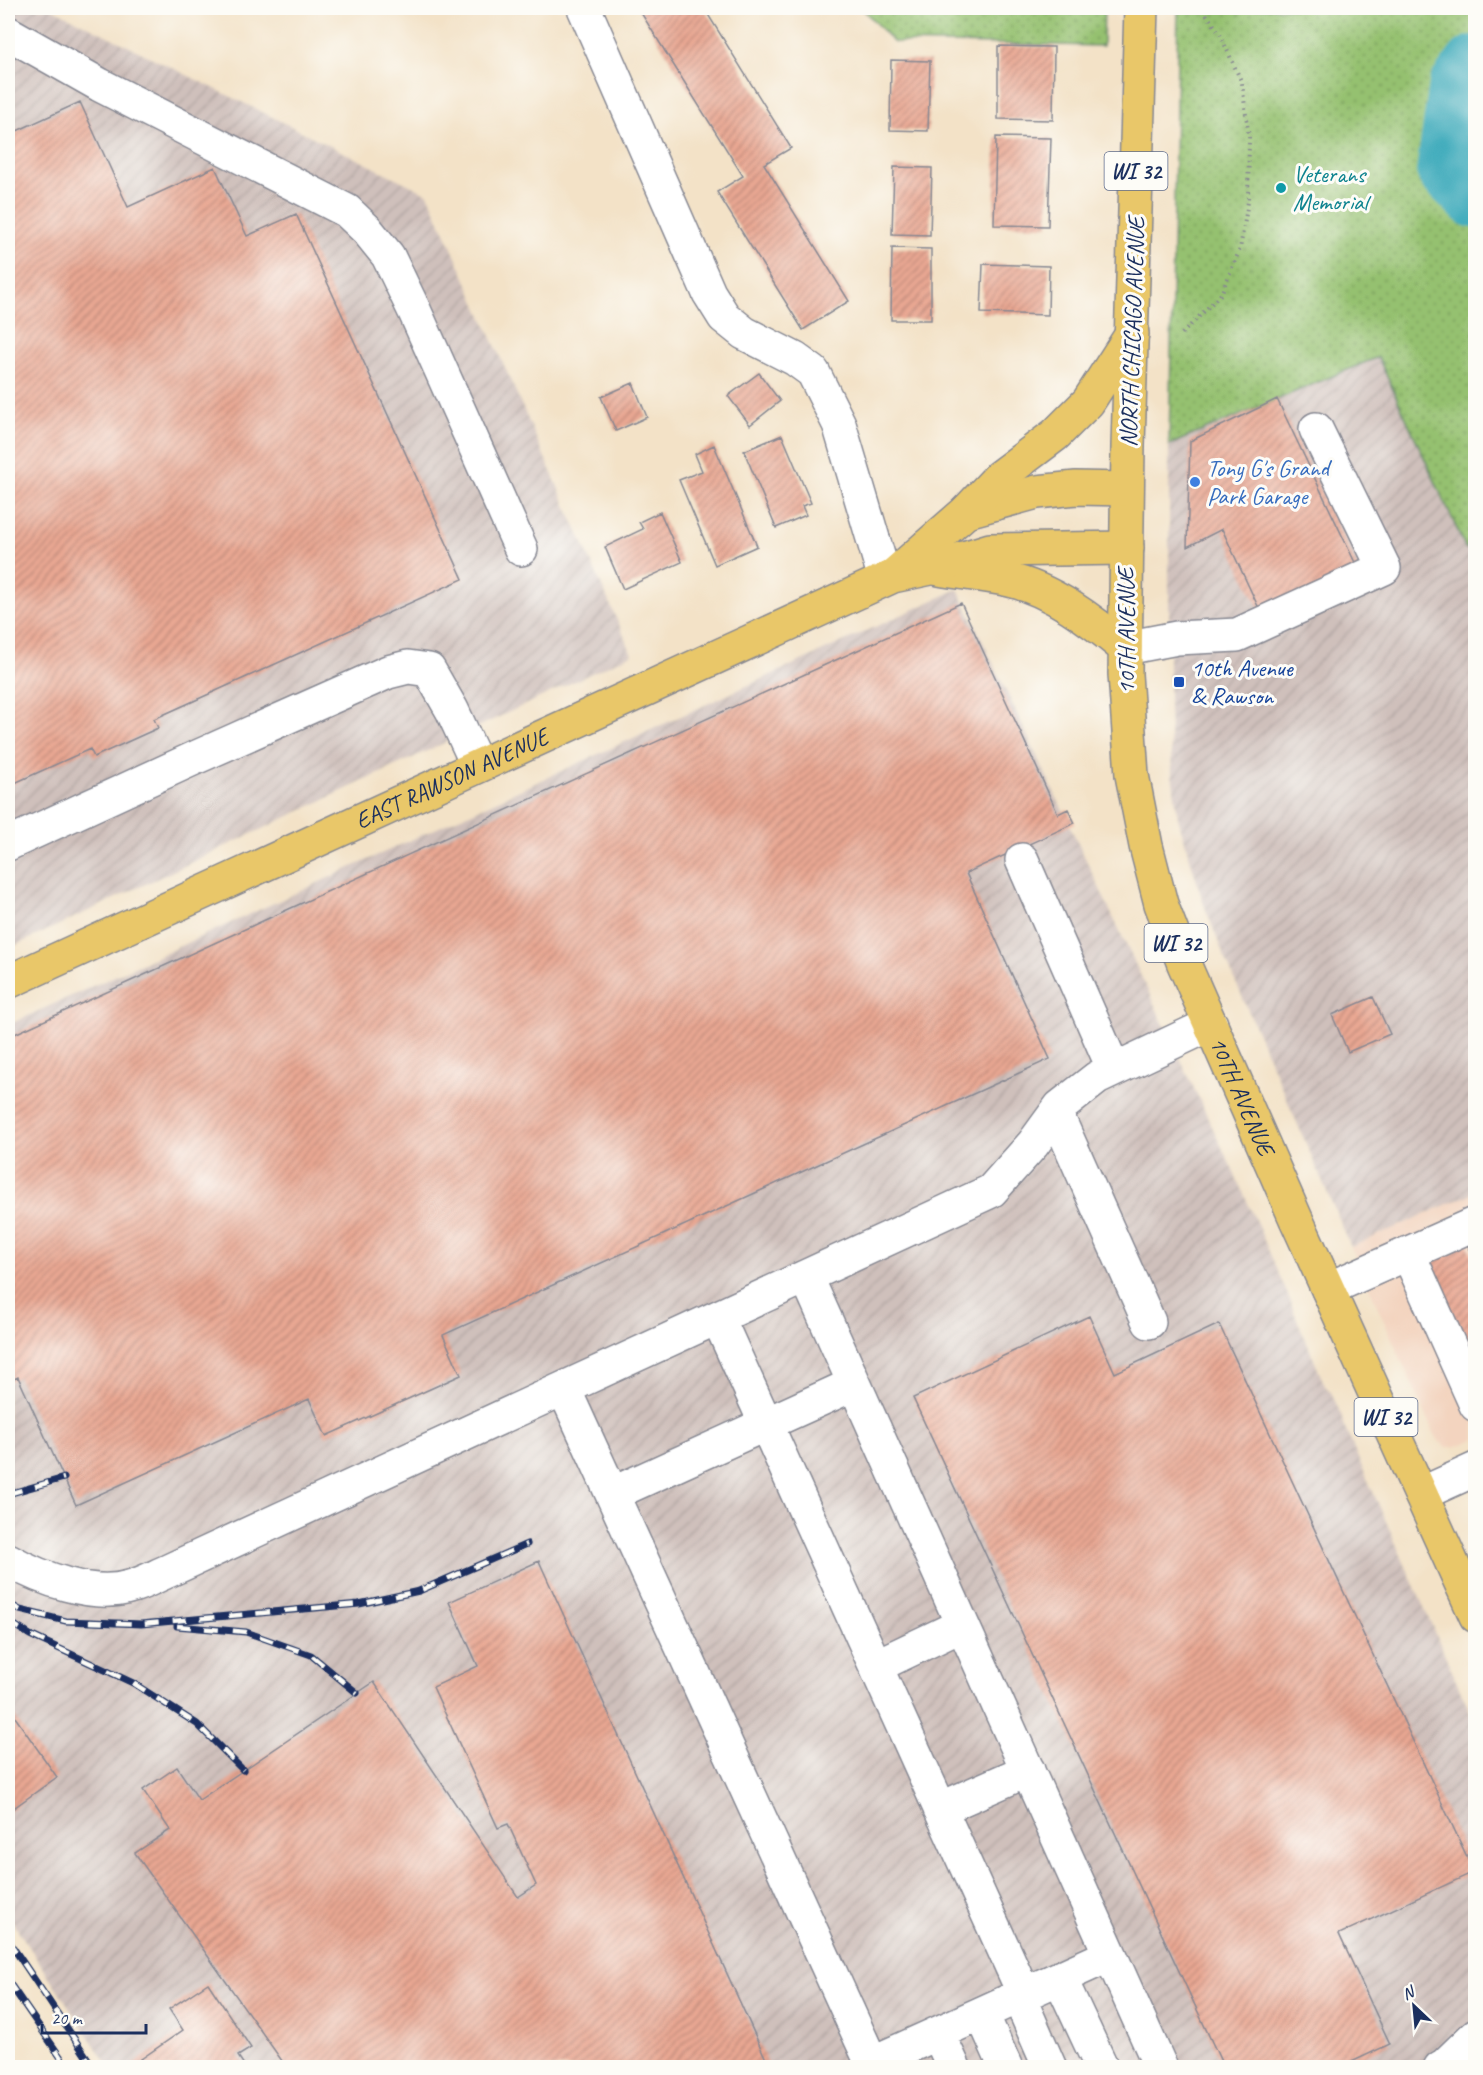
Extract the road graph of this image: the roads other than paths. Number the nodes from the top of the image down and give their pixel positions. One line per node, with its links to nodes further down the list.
1 (584, 8): 11 (street)
2 (1141, 8): 4 (main road, NORTH CHICAGO AVENUE / WI 32)
3 (8, 33): 9 (street)
4 (1132, 334): 6 (main road, NORTH CHICAGO AVENUE / WI 32); 7 (main road)
5 (1316, 429): 12 (street)
6 (1127, 489): 7 (main road, EAST RAWSON AVENUE); 8 (main road, NORTH CHICAGO AVENUE / WI 32)
7 (966, 512): 11 (main road, EAST RAWSON AVENUE)
8 (1126, 548): 10 (main road, EAST RAWSON AVENUE); 12 (main road, 10TH AVENUE / WI 32)
9 (521, 549)
10 (931, 568): 11 (main road, EAST RAWSON AVENUE); 12 (main road)
11 (889, 578): 13 (main road, EAST RAWSON AVENUE)
12 (1125, 648): 17 (main road, 10TH AVENUE / WI 32)
13 (478, 766): 14 (street); 16 (main road, EAST RAWSON AVENUE)
14 (8, 844)
15 (1022, 860): 18 (street)
16 (8, 982)
17 (1211, 1024): 18 (street); 23 (main road, 10TH AVENUE / WI 32)
18 (1114, 1070): 19 (street)
19 (1056, 1113): 22 (street); 25 (street)
20 (1476, 1228): 21 (street)
21 (1408, 1253): 23 (street); 28 (street)
22 (807, 1278): 24 (street); 26 (street)
23 (1328, 1289): 32 (main road, 10TH AVENUE / WI 32)
24 (718, 1318): 27 (street); 29 (street)
25 (1149, 1322)
26 (854, 1384): 29 (street); 35 (street)
27 (564, 1389): 31 (street); 33 (street)
28 (1476, 1405)
29 (766, 1423): 31 (street); 36 (street)
30 (1476, 1469): 32 (street)
31 (612, 1494): 45 (street)
32 (1421, 1494): 34 (main road, 10TH AVENUE / WI 32)
33 (8, 1560)
34 (1476, 1616)
35 (963, 1625): 36 (street); 37 (street)
36 (876, 1666): 38 (street)
37 (1028, 1770): 38 (street); 39 (street)
38 (940, 1809): 41 (street)
39 (1110, 1955): 40 (street); 50 (street)
40 (1060, 1978): 41 (street); 49 (street)
41 (1021, 1996): 42 (street); 48 (street)
42 (982, 2014): 43 (street); 47 (street)
43 (938, 2033): 45 (street); 46 (street)
44 (1476, 2035): 51 (street)
45 (873, 2065)
46 (954, 2067)
47 (1006, 2067)
48 (1050, 2067)
49 (1102, 2067)
50 (1161, 2067)
51 (1440, 2067)

